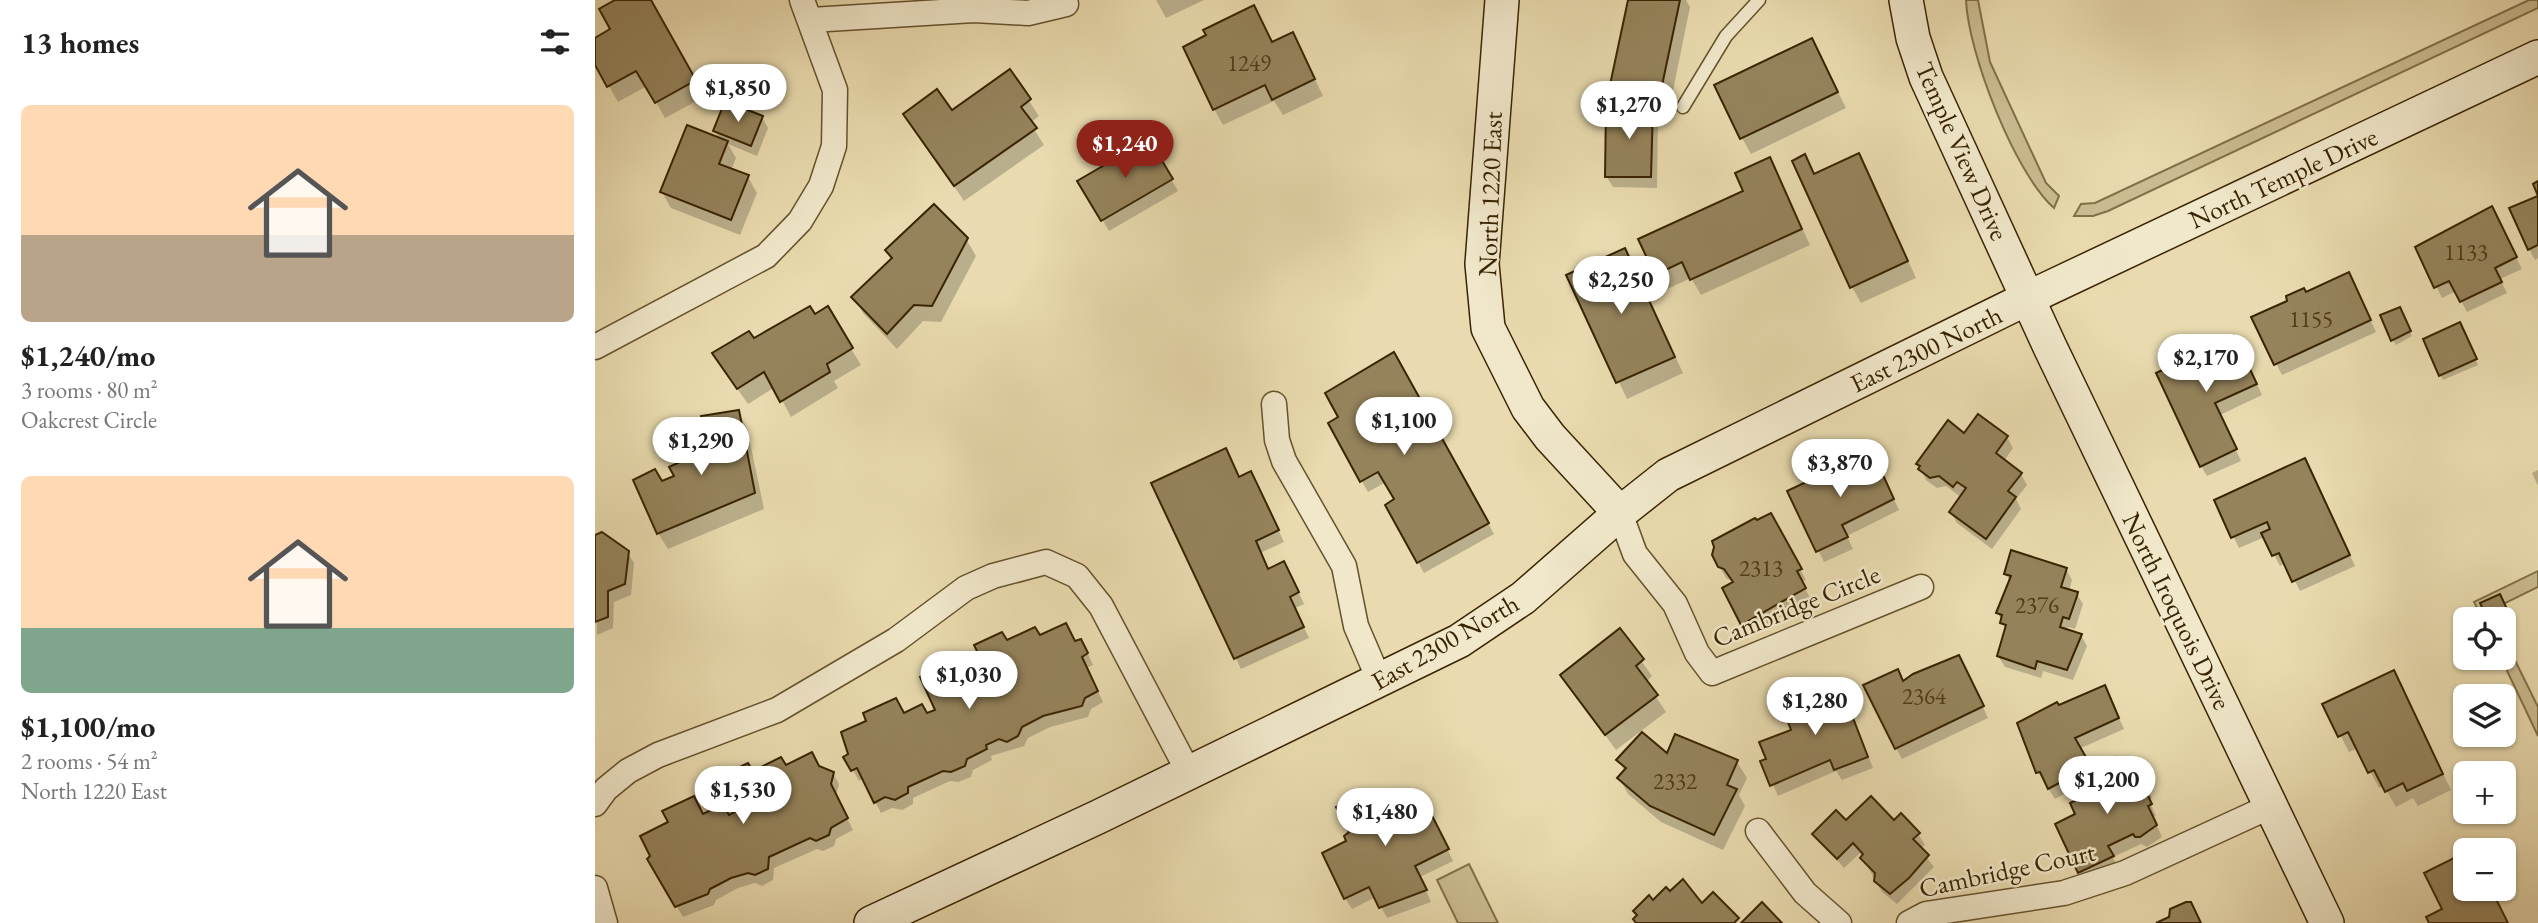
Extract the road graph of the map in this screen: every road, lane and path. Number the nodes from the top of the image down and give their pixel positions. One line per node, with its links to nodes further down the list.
1 (1502, 0): 11 (street, North 1220 East)
2 (1759, 0): 7 (lane)
3 (1906, 0): 8 (street, Temple View Drive)
4 (1066, 4): 5 (street)
5 (806, 10): 9 (street)
6 (2538, 57): 8 (street, North Temple Drive)
7 (1683, 107)
8 (2028, 298): 11 (street, East 2300 North); 16 (street, North Iroquois Drive)
9 (595, 347)
10 (1274, 404): 13 (street)
11 (1619, 513): 12 (street, Cambridge Circle); 13 (street, East 2300 North)
12 (1921, 587)
13 (1380, 682): 14 (street, East 2300 North)
14 (1188, 771): 15 (street); 20 (street, East 2300 North)
15 (595, 804)
16 (2271, 806): 22 (street, Cambridge Court); 23 (street, North Iroquois Drive)
17 (1758, 831): 21 (street)
18 (595, 888): 19 (street)
19 (605, 923)
20 (871, 923)
21 (1839, 923)
22 (1909, 923)
23 (2327, 923)

